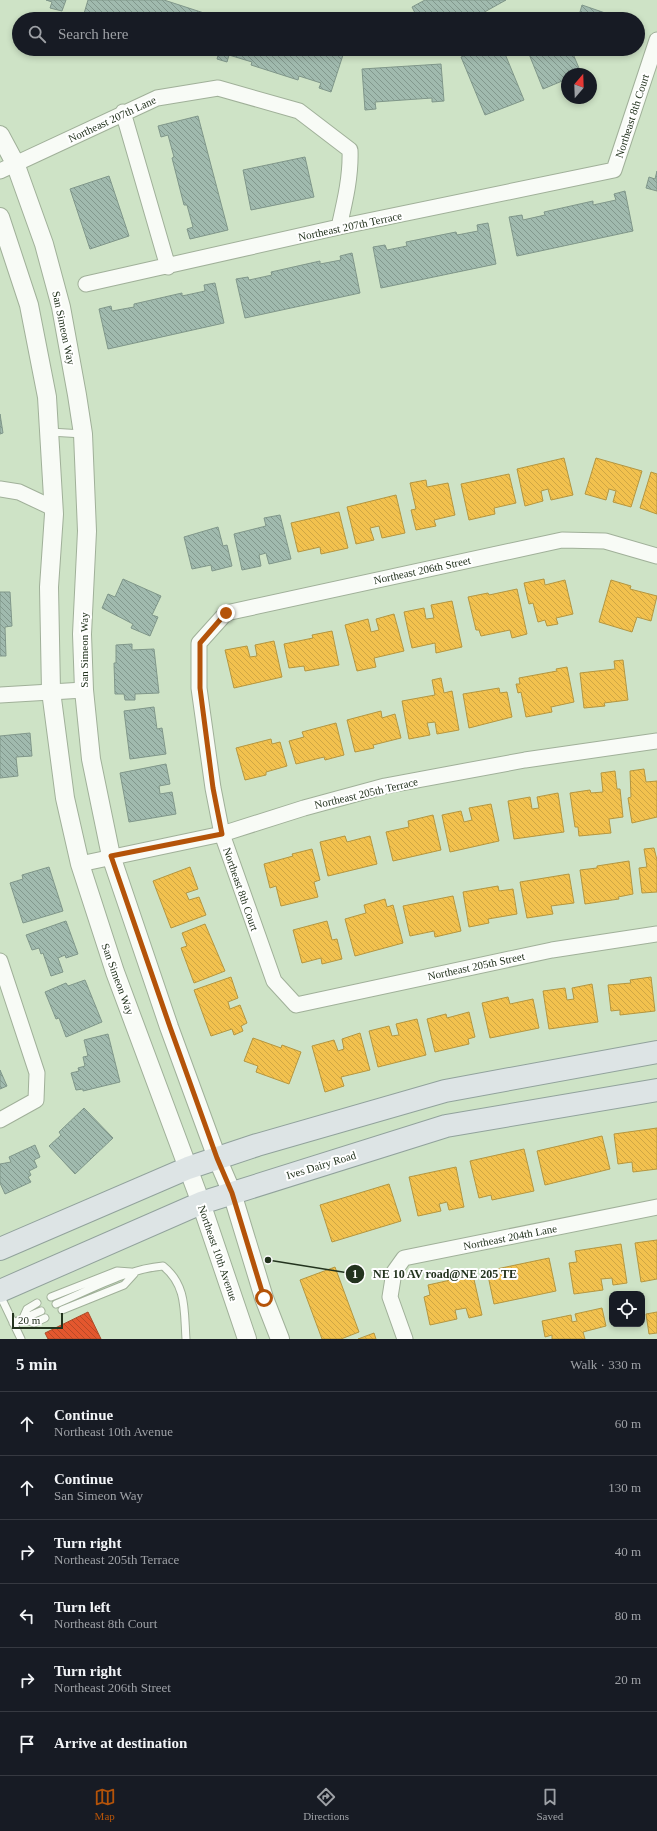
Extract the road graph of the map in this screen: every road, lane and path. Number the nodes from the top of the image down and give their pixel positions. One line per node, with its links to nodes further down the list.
1 (657, 40): 5 (street, Northeast 8th Court)
2 (124, 112): 4 (street, Northeast 207th Lane); 7 (street, Northeast 207th Lane); 8 (street)
3 (0, 134): 4 (street, San Simeon Way)
4 (7, 167): 11 (street, San Simeon Way)
5 (614, 170): 7 (street, Northeast 207th Terrace)
6 (0, 217): 10 (street, San Simeon Way)
7 (339, 227): 8 (street, Northeast 207th Terrace)
8 (168, 267): 9 (street, Northeast 207th Terrace)
9 (86, 284)
10 (50, 432): 11 (lane); 13 (street, San Simeon Way)
11 (83, 434): 16 (street, San Simeon Way)
12 (0, 489): 13 (street)
13 (53, 508): 17 (street, San Simeon Way)
14 (657, 556): 15 (street, Northeast 206th Street)
15 (200, 643): 20 (street, Northeast 8th Court)
16 (84, 690): 17 (street); 21 (street, San Simeon Way)
17 (51, 691): 18 (street); 22 (street, San Simeon Way)
18 (0, 695)
19 (657, 741): 20 (street, Northeast 205th Terrace)
20 (222, 834): 21 (street, Northeast 205th Terrace); 25 (street, Northeast 8th Court)
21 (111, 856): 22 (street, Northeast 205th Terrace); 29 (street, San Simeon Way)
22 (80, 864): 30 (street, San Simeon Way)
23 (657, 934): 25 (street, Northeast 205th Street)
24 (0, 961): 28 (street)
25 (296, 1005)
26 (657, 1052): 29 (main road)
27 (657, 1090): 31 (main road, Ives Dairy Road)
28 (0, 1120)
29 (217, 1158): 30 (main road); 31 (street)
30 (188, 1168): 32 (street, Northeast 10th Avenue); 34 (main road)
31 (232, 1193): 32 (main road, Ives Dairy Road); 49 (street)
32 (201, 1203): 36 (main road, Ives Dairy Road); 48 (street, Northeast 10th Avenue)
33 (657, 1207): 50 (street, Northeast 204th Lane)
34 (0, 1250)
35 (136, 1272): 38 (lane); 40 (lane); 41 (lane); 47 (lane)
36 (0, 1291)
37 (0, 1296): 45 (lane)
38 (51, 1297)
39 (37, 1303): 43 (lane)
40 (56, 1304)
41 (62, 1310)
42 (42, 1311): 43 (lane)
43 (23, 1318): 44 (lane); 45 (lane)
44 (45, 1318)
45 (13, 1323): 46 (lane)
46 (21, 1339)
47 (186, 1339)
48 (247, 1339)
49 (280, 1339)
50 (405, 1339)

